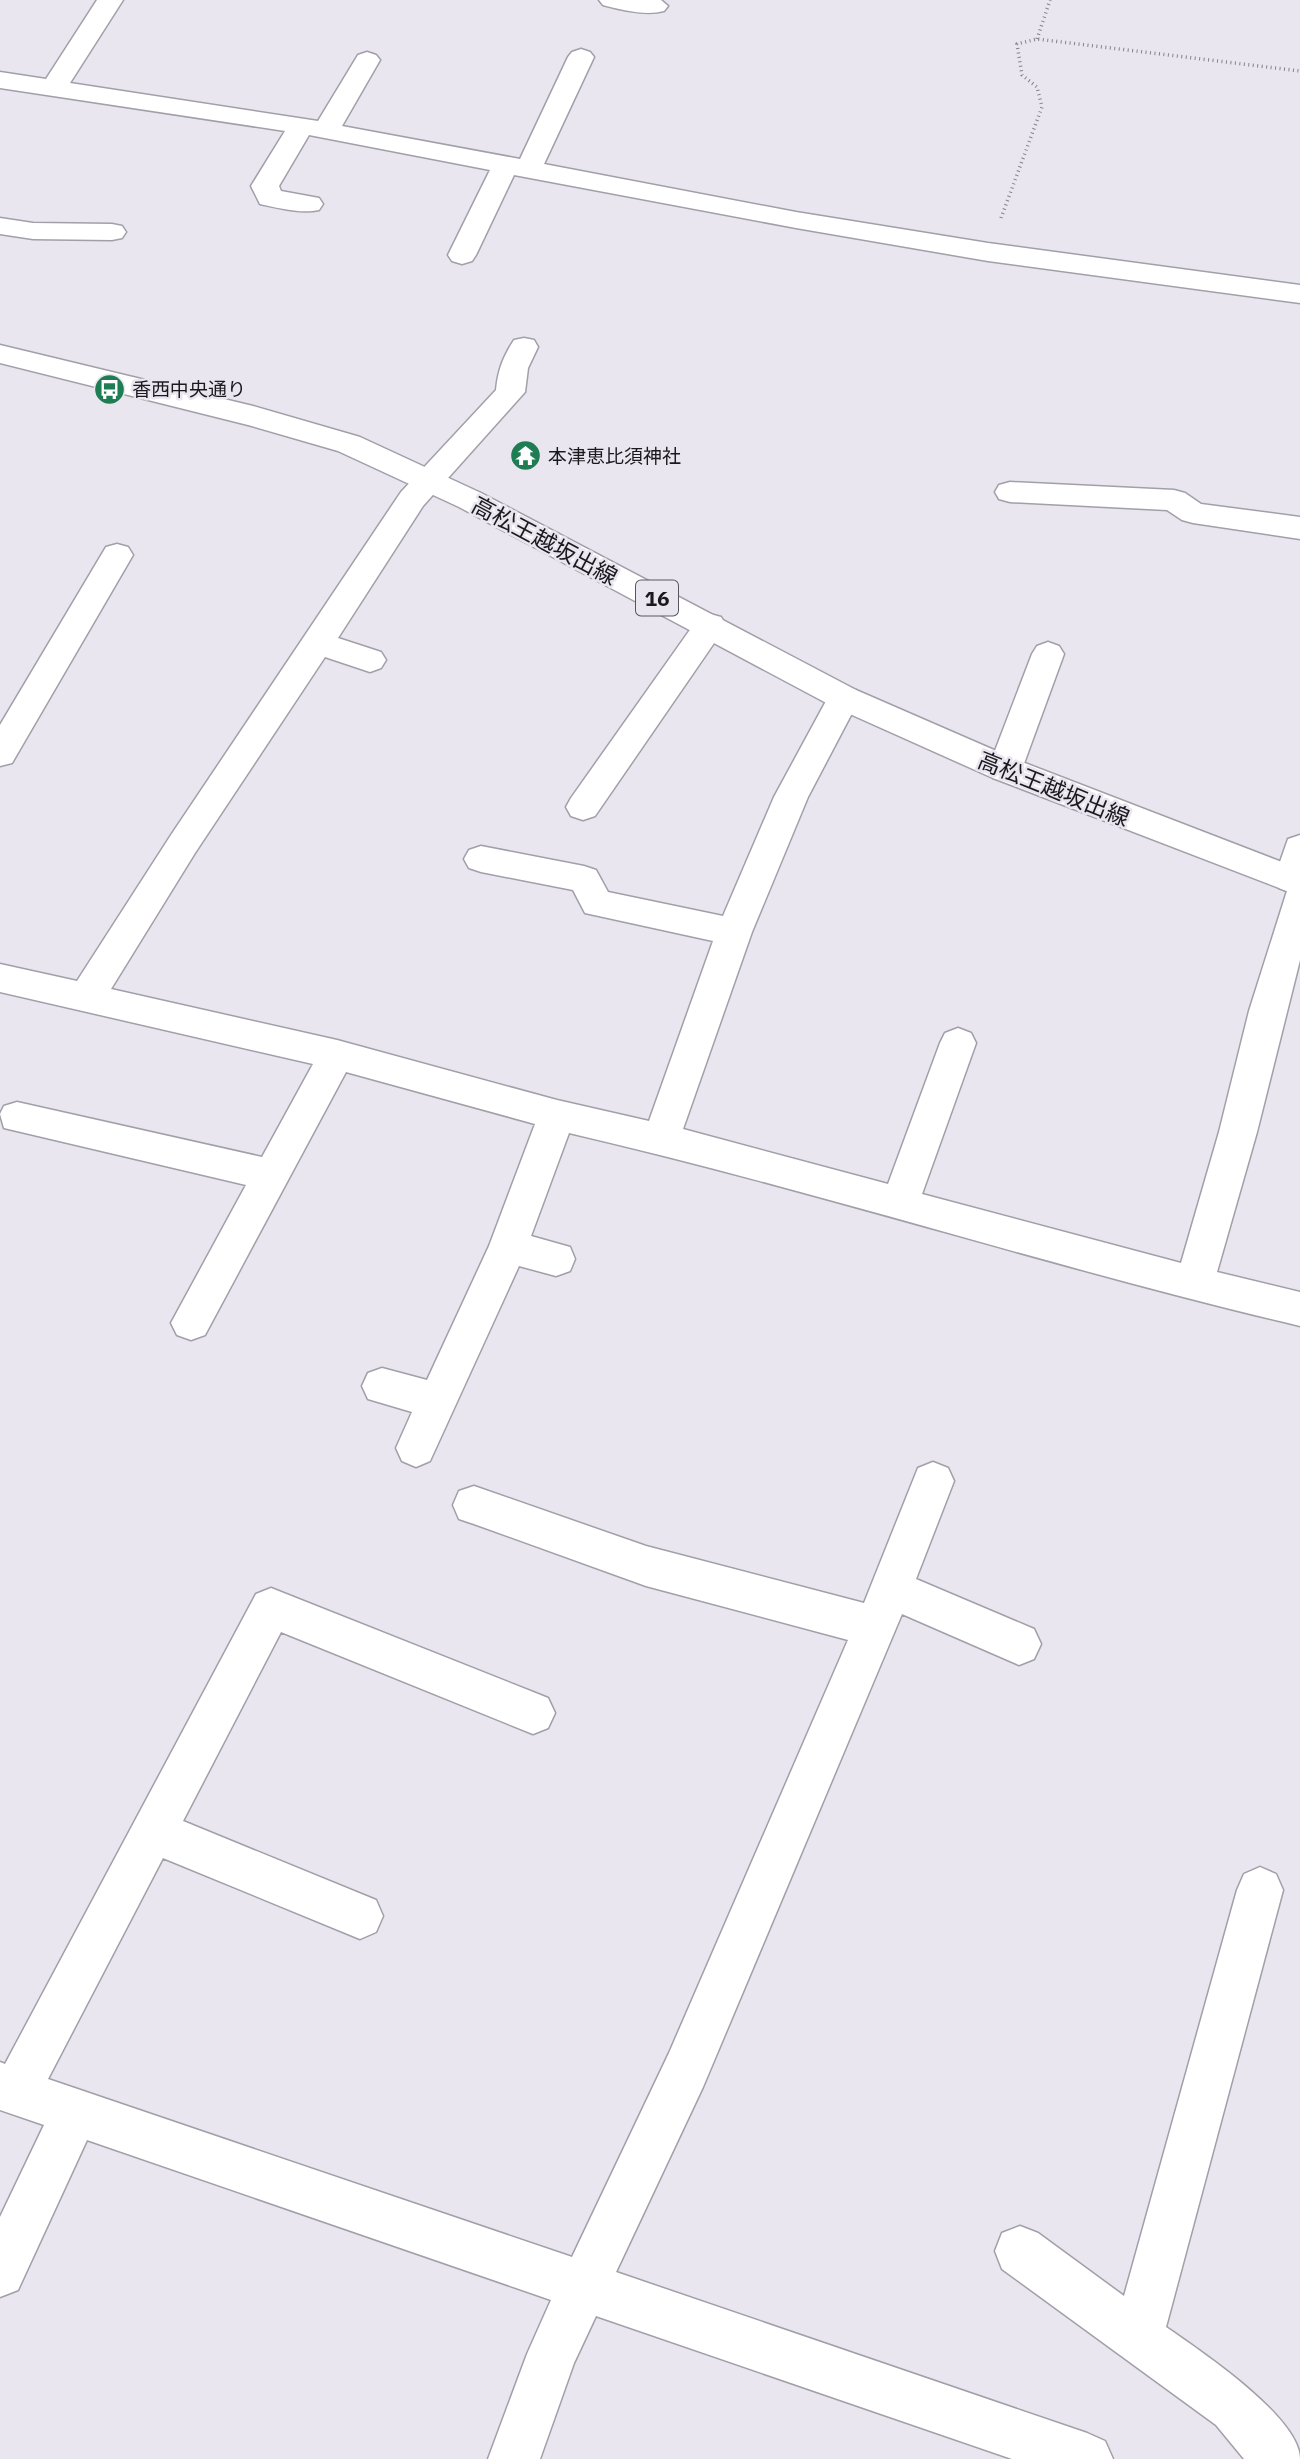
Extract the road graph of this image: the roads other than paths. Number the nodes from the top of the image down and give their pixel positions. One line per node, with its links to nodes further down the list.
1 (110, 0): 7 (street)
2 (612, 0): 3 (street)
3 (655, 6)
4 (581, 57): 9 (street)
5 (367, 60): 8 (street)
6 (0, 80): 7 (street)
7 (54, 87): 8 (street)
8 (313, 128): 9 (street); 10 (street)
9 (518, 166): 13 (street); 14 (street)
10 (309, 204)
11 (0, 226): 12 (street)
12 (112, 232)
13 (462, 255)
14 (1300, 294)
15 (524, 347): 17 (street)
16 (0, 354): 17 (street, 高松王越坂出線 / 16)
17 (428, 481): 21 (street, 高松王越坂出線 / 16); 22 (street)
18 (1010, 492): 19 (street)
19 (1300, 528)
20 (117, 555): 26 (street)
21 (710, 625): 25 (street, 高松王越坂出線 / 16); 28 (street)
22 (318, 643): 24 (street); 33 (street)
23 (1048, 654): 27 (street)
24 (370, 660)
25 (844, 698): 27 (street, 高松王越坂出線 / 16); 31 (street)
26 (0, 754)
27 (1005, 769): 30 (street, 高松王越坂出線 / 16)
28 (583, 807)
29 (481, 859): 31 (street)
30 (1298, 877): 43 (street)
31 (734, 932): 38 (street)
32 (0, 978): 33 (street)
33 (86, 998): 35 (street)
34 (958, 1043): 40 (street)
35 (337, 1055): 36 (street); 39 (street)
36 (557, 1115): 38 (street); 41 (street)
37 (17, 1117): 39 (street)
38 (661, 1139): 40 (street)
39 (271, 1175): 45 (street)
40 (899, 1205): 43 (street)
41 (508, 1246): 42 (street); 47 (street)
42 (556, 1259)
43 (1194, 1283): 44 (street)
44 (1300, 1309)
45 (191, 1323)
46 (382, 1386): 47 (street)
47 (436, 1400): 48 (street)
48 (416, 1448)
49 (933, 1481): 51 (street)
50 (474, 1504): 51 (street)
51 (883, 1608): 52 (street); 61 (street)
52 (1019, 1644)
53 (533, 1713): 54 (street)
54 (153, 1831): 56 (street); 57 (street)
55 (1260, 1890): 62 (street)
56 (360, 1916)
57 (8, 2088): 58 (street)
58 (76, 2111): 60 (street); 61 (street)
59 (1020, 2251): 62 (street)
60 (0, 2272)
61 (584, 2285): 63 (street); 64 (street)
62 (1138, 2337): 65 (street)
63 (514, 2459)
64 (1087, 2459)
65 (1277, 2459)

